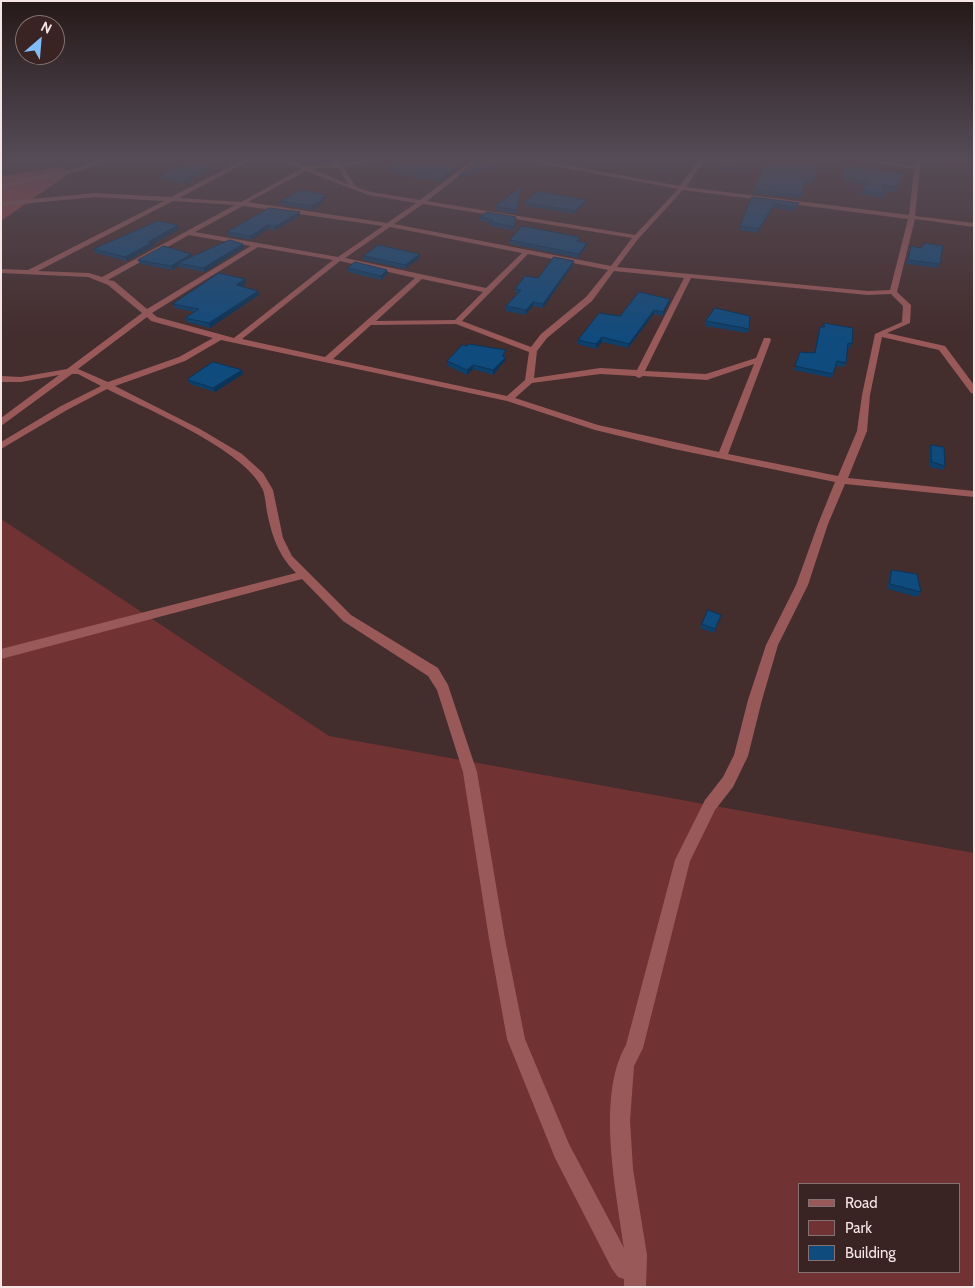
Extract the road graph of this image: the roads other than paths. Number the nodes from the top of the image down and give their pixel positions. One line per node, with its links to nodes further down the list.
1 (133, 218): 18 (street)
2 (216, 218): 11 (street)
3 (345, 218): 9 (street)
4 (398, 218): 9 (street)
5 (526, 218): 12 (street)
6 (654, 218): 12 (street)
7 (912, 218): 23 (street)
8 (921, 218): 10 (street)
9 (388, 225): 14 (street); 15 (street)
10 (974, 225)
11 (188, 233): 13 (street); 21 (street)
12 (637, 237): 16 (street)
13 (255, 246): 15 (street); 24 (street)
14 (526, 252): 16 (street); 22 (street)
15 (339, 259): 19 (street); 29 (street)
16 (614, 269): 20 (street); 31 (street)
17 (1, 270): 18 (street)
18 (28, 273): 21 (street)
19 (420, 277): 22 (street); 26 (street)
20 (688, 277): 23 (street); 35 (street)
21 (102, 280): 24 (street)
22 (488, 292): 25 (street)
23 (893, 292): 27 (street)
24 (146, 313): 28 (street); 34 (street)
25 (457, 322): 26 (street); 31 (street)
26 (368, 323): 33 (street)
27 (879, 334): 39 (street); 44 (street)
28 (220, 337): 29 (street); 38 (street)
29 (236, 340): 33 (street)
30 (767, 340): 32 (street)
31 (533, 351): 37 (street)
32 (760, 359): 35 (street); 43 (street)
33 (327, 360): 40 (street)
34 (73, 370): 36 (street); 38 (street); 41 (street)
35 (638, 375): 37 (street)
36 (1, 379)
37 (529, 381): 40 (street)
38 (109, 385): 42 (street); 46 (street)
39 (974, 390)
40 (509, 398): 43 (street)
41 (1, 423)
42 (1, 446)
43 (723, 455): 44 (street)
44 (840, 480): 45 (street); 48 (street)
45 (974, 494)
46 (303, 575): 47 (street); 48 (street)
47 (1, 654)
48 (635, 1278)

